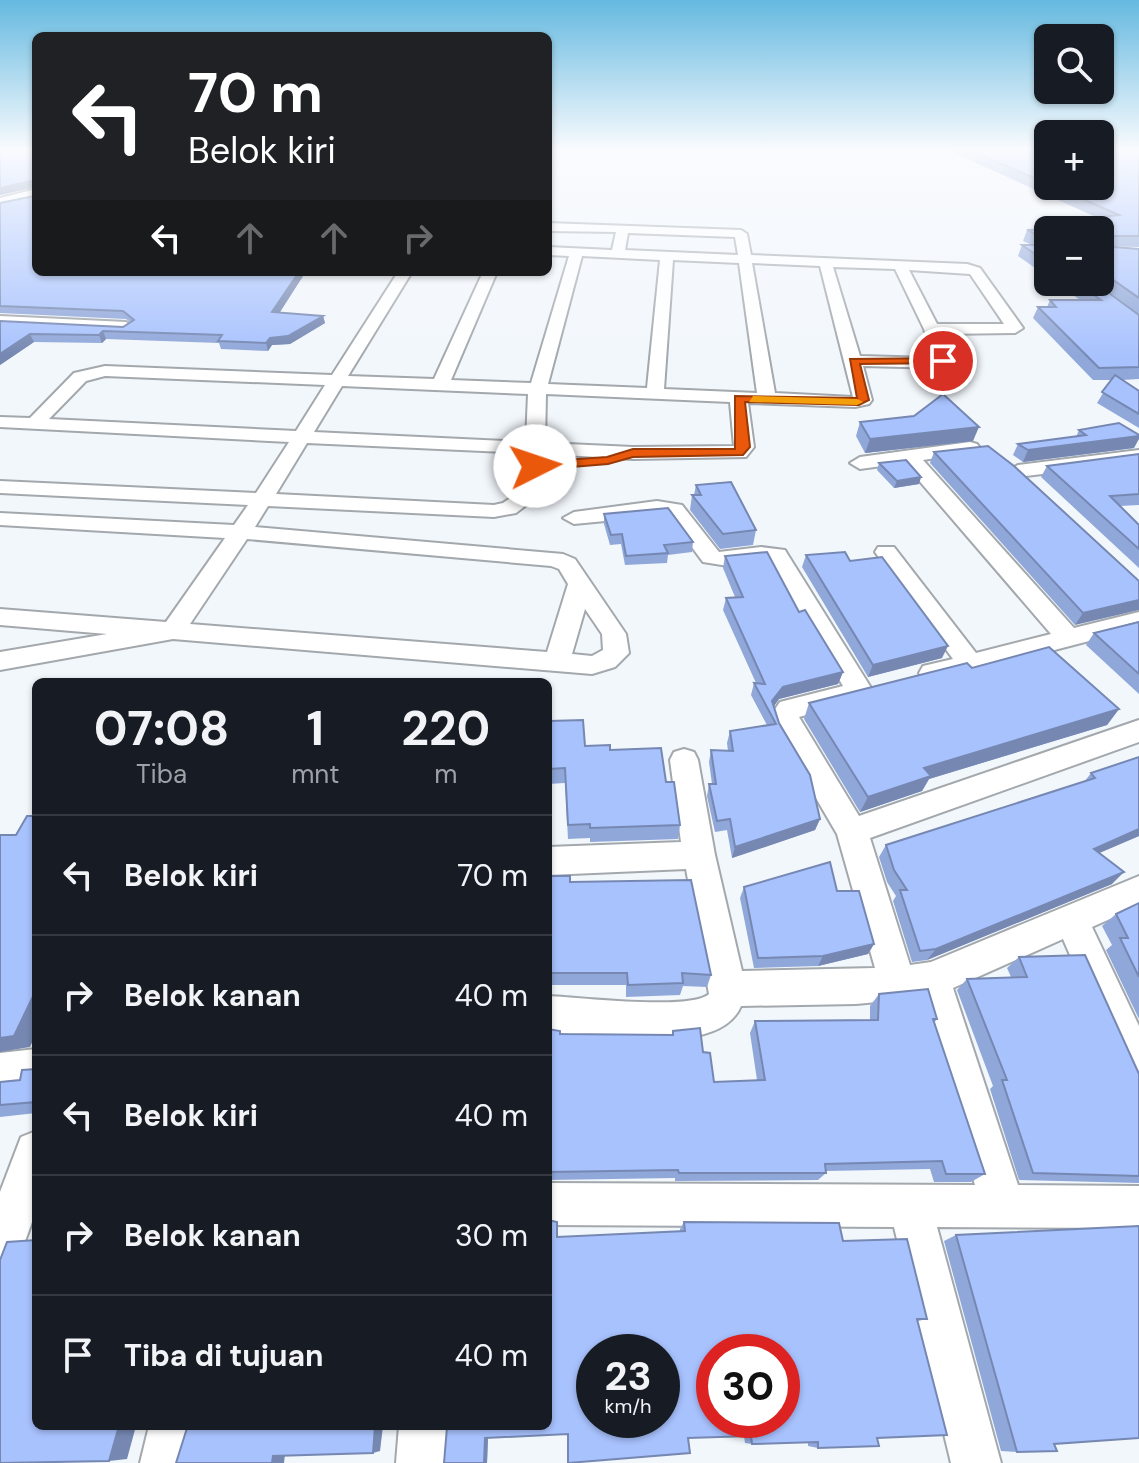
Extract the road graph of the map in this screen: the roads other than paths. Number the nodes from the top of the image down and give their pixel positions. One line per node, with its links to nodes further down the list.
1 (552, 227): 2 (street)
2 (623, 229): 5 (street); 7 (street)
3 (552, 251): 4 (street)
4 (577, 252): 5 (street); 18 (street)
5 (618, 254): 6 (street)
6 (667, 255): 7 (street); 19 (street)
7 (746, 258): 8 (street); 21 (street)
8 (825, 261): 9 (street); 15 (street)
9 (900, 265): 14 (street); 14 (street)
10 (402, 276): 16 (street)
11 (488, 276): 17 (street)
12 (0, 321): 13 (street)
13 (126, 327)
14 (932, 329): 15 (street)
15 (853, 361): 21 (street)
16 (338, 379): 17 (street); 23 (street); 24 (street)
17 (440, 385): 18 (street)
18 (537, 391): 19 (street); 27 (street)
19 (655, 396): 20 (street)
20 (739, 399): 21 (street); 27 (street)
21 (767, 400)
22 (0, 422): 23 (street)
23 (34, 424): 24 (street)
24 (303, 436): 27 (street); 32 (street)
25 (909, 456): 28 (street); 29 (street); 41 (street)
26 (1139, 456): 29 (street)
27 (535, 457): 32 (street)
28 (860, 463)
29 (1018, 471): 31 (street)
30 (0, 487): 32 (street)
31 (1040, 491)
32 (262, 500): 35 (street)
33 (574, 518): 45 (street)
34 (0, 519): 35 (street)
35 (241, 532): 37 (street); 40 (street)
36 (886, 552): 44 (street)
37 (580, 584): 43 (street); 43 (street)
38 (0, 617): 40 (street)
39 (1139, 620): 41 (street)
40 (173, 631): 42 (street); 43 (street)
41 (1069, 638): 44 (street)
42 (0, 661)
43 (557, 661)
44 (970, 663): 45 (street)
45 (883, 685): 48 (street)
46 (1139, 731): 48 (street)
47 (684, 760): 49 (street)
48 (852, 831): 53 (street)
49 (699, 855): 50 (street); 54 (street)
50 (552, 861)
51 (1139, 891): 52 (street)
52 (1072, 920): 53 (street); 57 (street)
53 (915, 982): 54 (street); 62 (street)
54 (728, 988): 55 (street)
55 (552, 1014)
56 (32, 1068): 58 (street)
57 (1139, 1068)
58 (0, 1072)
59 (32, 1163): 64 (street)
60 (552, 1204): 61 (street)
61 (910, 1206): 62 (street); 69 (street)
62 (1003, 1206): 63 (street)
63 (1139, 1207)
64 (0, 1250)
65 (173, 1430): 67 (street)
66 (424, 1430): 68 (street)
67 (165, 1463)
68 (421, 1463)
69 (976, 1463)

